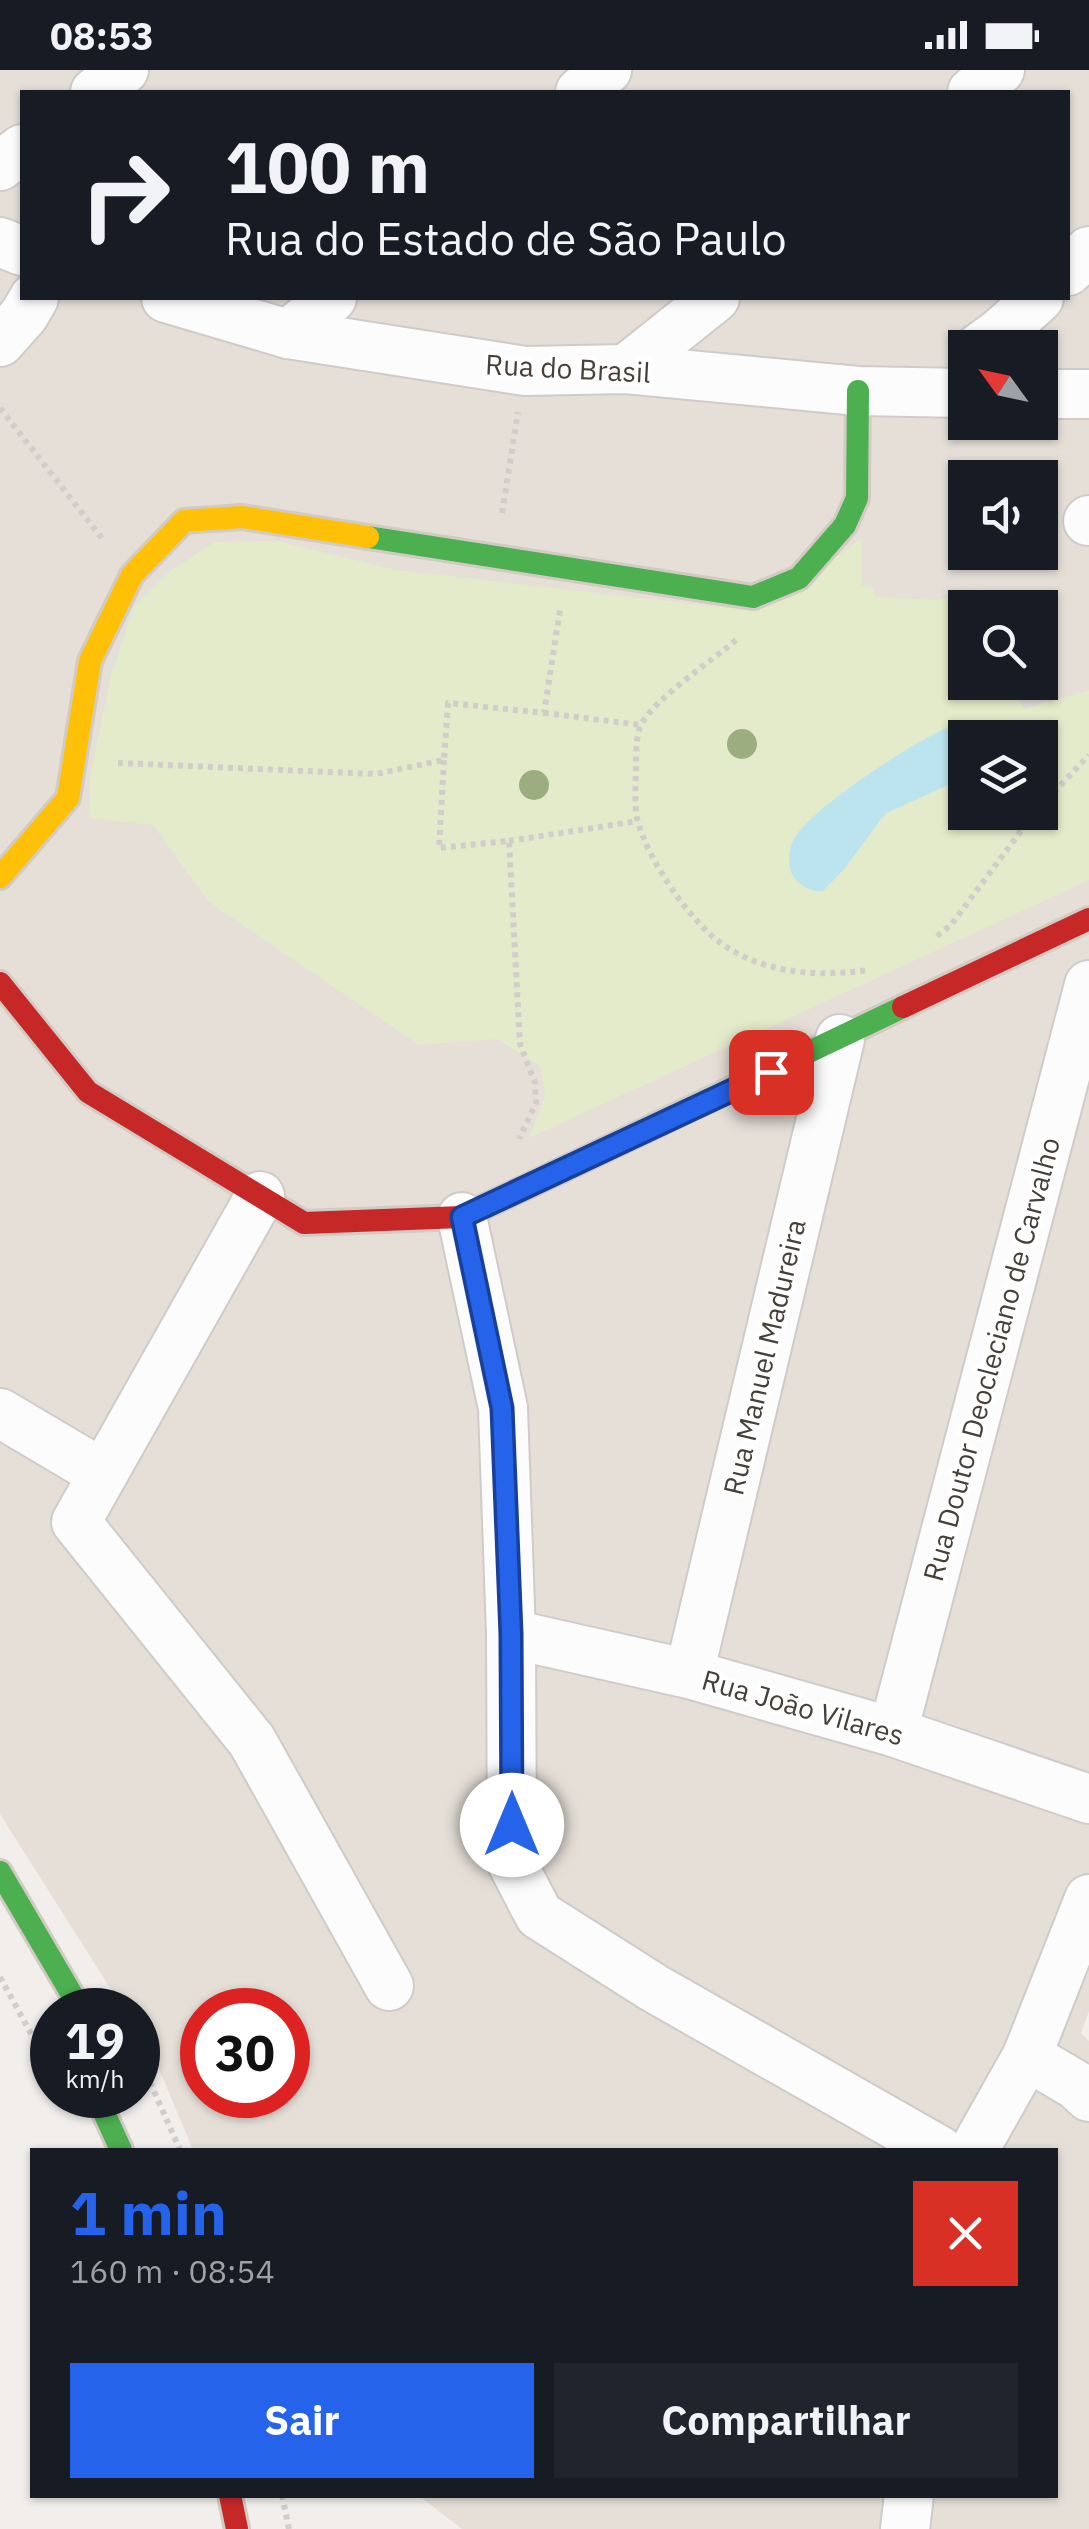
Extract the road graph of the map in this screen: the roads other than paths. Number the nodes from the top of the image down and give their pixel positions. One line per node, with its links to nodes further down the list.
1 (124, 70): 4 (street)
2 (607, 70): 5 (street)
3 (1000, 70): 6 (street)
4 (97, 90)
5 (582, 90)
6 (975, 90)
7 (20, 150): 8 (street)
8 (0, 166)
9 (1089, 252): 10 (street)
10 (1070, 269)
11 (33, 300): 18 (street)
12 (173, 300): 17 (street, Rua do Brasil)
13 (330, 300): 17 (street)
14 (712, 300): 19 (street)
15 (1037, 300): 16 (street)
16 (1004, 330)
17 (288, 334): 19 (street, Rua do Brasil)
18 (0, 342)
19 (626, 369): 21 (street, Rua do Brasil)
20 (948, 369): 22 (street)
21 (858, 391): 22 (street, Rua do Brasil); 26 (street)
22 (912, 393): 23 (street, Rua do Brasil)
23 (948, 393)
24 (1058, 394): 25 (street)
25 (1089, 394)
26 (0, 877)
27 (1089, 919): 30 (street)
28 (0, 983): 31 (street)
29 (1089, 986): 37 (street, Rua Doutor Deocleciano de Carvalho)
30 (840, 1039): 32 (street); 36 (street, Rua Manuel Madureira)
31 (260, 1196): 32 (street); 34 (street)
32 (462, 1217): 35 (street)
33 (0, 1413): 34 (street)
34 (103, 1474): 42 (street)
35 (511, 1634): 36 (street, Rua João Vilares); 49 (street)
36 (688, 1674): 37 (street, Rua João Vilares)
37 (893, 1732): 38 (street, Rua João Vilares)
38 (1089, 1799)
39 (0, 1872): 44 (street)
40 (1089, 1899): 45 (street)
41 (0, 1916): 43 (street)
42 (389, 1986)
43 (41, 1988)
44 (68, 1988)
45 (1027, 2056): 46 (street); 50 (street)
46 (1089, 2097)
47 (106, 2118): 48 (street)
48 (120, 2148)
49 (934, 2148)
50 (975, 2148)
51 (231, 2498): 53 (street)
52 (909, 2498): 54 (street)
53 (237, 2529)
54 (905, 2529)

